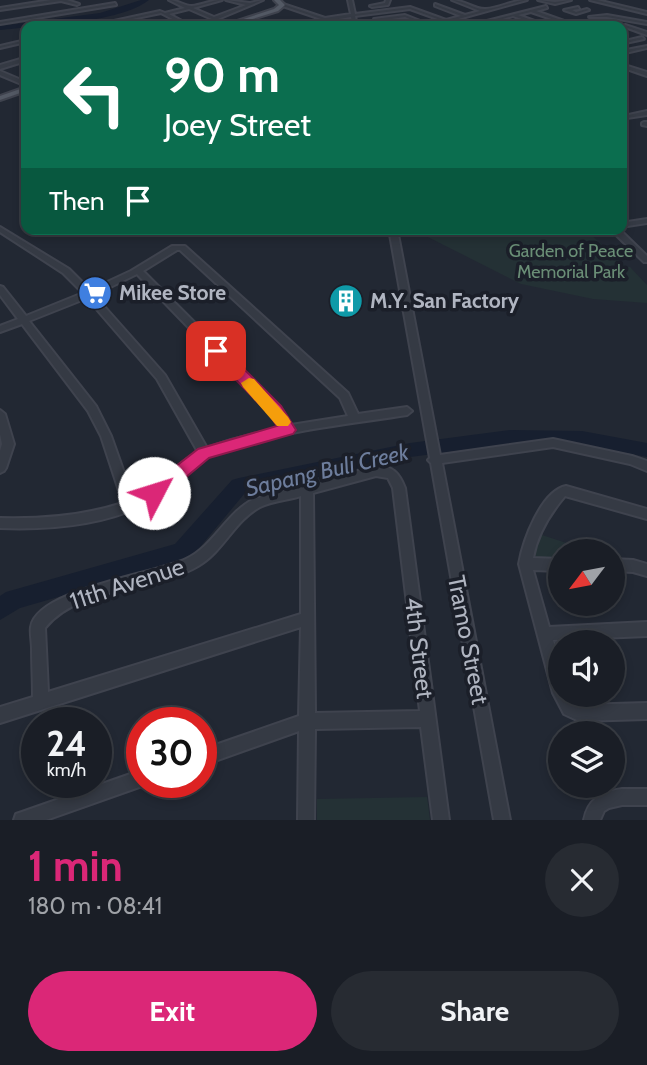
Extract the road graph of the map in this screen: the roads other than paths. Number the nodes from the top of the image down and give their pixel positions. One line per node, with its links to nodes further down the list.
1 (19, 0): 17 (street)
2 (60, 0): 20 (street); 28 (street)
3 (99, 0): 20 (street); 21 (street)
4 (173, 0): 29 (street); 34 (street)
5 (220, 0): 29 (street)
6 (228, 0): 22 (street)
7 (261, 0): 22 (street)
8 (350, 0): 37 (street)
9 (388, 0): 18 (street)
10 (454, 0): 30 (street)
11 (525, 0): 30 (street)
12 (540, 0): 19 (street)
13 (569, 0): 19 (street)
14 (592, 0): 32 (street)
15 (410, 1): 26 (street)
16 (280, 2): 44 (street); 51 (main road)
17 (0, 3)
18 (371, 3): 36 (street)
19 (558, 3): 27 (street)
20 (77, 4): 47 (street)
21 (115, 4): 24 (street); 47 (street)
22 (250, 4): 43 (street)
23 (436, 5): 39 (street)
24 (126, 7)
25 (547, 7): 31 (street)
26 (410, 8): 33 (street); 56 (street)
27 (579, 8)
28 (0, 9)
29 (191, 9): 34 (street); 43 (street)
30 (485, 11): 39 (street)
31 (531, 11): 38 (street); 42 (street)
32 (647, 11)
33 (381, 12): 36 (street); 41 (street)
34 (163, 13): 48 (street); 49 (street)
35 (568, 13): 42 (street)
36 (372, 14): 37 (street)
37 (353, 15): 44 (street); 53 (street)
38 (513, 15): 45 (street); 59 (street)
39 (465, 16): 56 (street)
40 (591, 17): 61 (street)
41 (390, 18): 46 (street); 54 (street)
42 (551, 18): 60 (street)
43 (214, 19): 50 (street)
44 (325, 19): 52 (street)
45 (495, 19): 57 (street); 58 (street)
46 (416, 20): 55 (street)
47 (0, 21)
48 (127, 21)
49 (179, 21)
50 (217, 21)
51 (242, 21)
52 (317, 21)
53 (354, 21)
54 (382, 21)
55 (411, 21)
56 (446, 21)
57 (488, 21)
58 (500, 21)
59 (531, 21)
60 (560, 21)
61 (647, 23)
62 (627, 26): 63 (street)
63 (645, 36): 64 (street)
64 (627, 41)
65 (21, 42): 67 (street)
66 (627, 44): 68 (street)
67 (0, 47)
68 (636, 47)
69 (647, 47): 70 (street)
70 (627, 52)
71 (21, 60): 72 (street)
72 (0, 66)
73 (627, 67): 75 (street)
74 (647, 68): 75 (street)
75 (638, 71): 77 (street)
76 (0, 73): 78 (street)
77 (647, 74)
78 (21, 84)
79 (21, 88): 80 (main road)
80 (0, 98)
81 (647, 113): 82 (street)
82 (627, 116)
83 (647, 221): 84 (street)
84 (627, 224)
85 (2, 232): 91 (street)
86 (394, 235): 99 (street, Tramo Street)
87 (620, 235): 88 (street)
88 (647, 260)
89 (139, 272): 91 (street); 96 (street); 97 (street)
90 (0, 289): 92 (street)
91 (88, 293): 92 (street); 98 (street)
92 (23, 320): 93 (street); 104 (street)
93 (0, 329)
94 (407, 411): 96 (street)
95 (0, 414): 101 (street)
96 (355, 419): 97 (street)
97 (288, 430): 98 (street)
98 (204, 453): 104 (street)
99 (434, 456): 100 (street); 127 (street, Tramo Street)
100 (647, 466)
101 (0, 468)
102 (396, 477): 103 (street, 11th Avenue); 119 (street, 4th Street)
103 (307, 490): 111 (street); 115 (street, 11th Avenue)
104 (129, 504): 106 (street)
105 (647, 514): 107 (street)
106 (0, 523)
107 (524, 564): 108 (street); 113 (street)
108 (548, 565)
109 (625, 565): 110 (street)
110 (647, 570)
111 (308, 618): 115 (street); 120 (street)
112 (647, 629): 113 (street)
113 (544, 634): 114 (street)
114 (548, 649)
115 (41, 701): 118 (street)
116 (568, 707): 117 (street)
117 (647, 711)
118 (0, 715)
119 (428, 719): 120 (street); 126 (street, 4th Street)
120 (306, 721): 121 (street); 125 (street)
121 (217, 752)
122 (126, 784): 124 (street)
123 (647, 796): 128 (street)
124 (22, 820)
125 (306, 820)
126 (441, 820)
127 (502, 820)
128 (592, 820)

